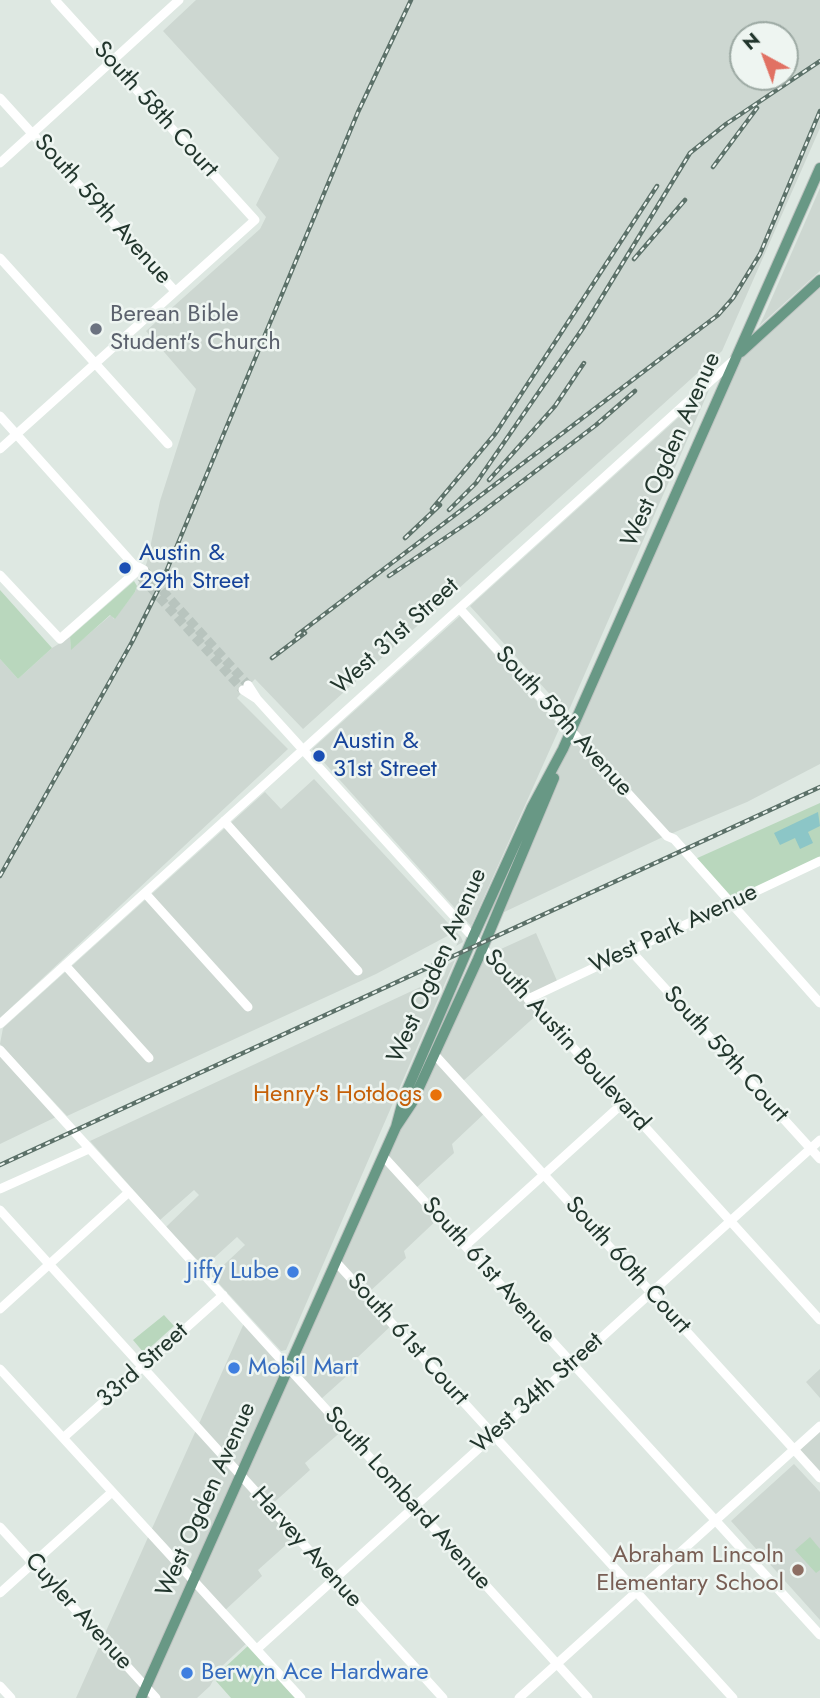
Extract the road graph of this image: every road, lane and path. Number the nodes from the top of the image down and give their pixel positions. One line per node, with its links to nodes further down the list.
1 (55, 0): 3 (street, South 58th Court)
2 (179, 0): 3 (street)
3 (111, 62): 5 (street); 10 (street, South 58th Court)
4 (0, 98): 5 (street, South 59th Avenue)
5 (32, 133): 6 (street); 10 (street, South 59th Avenue)
6 (0, 163)
7 (820, 168): 11 (main road, West Ogden Avenue)
8 (0, 258): 12 (street)
9 (820, 281): 11 (main road, West 31st Street)
10 (175, 291): 12 (street)
11 (737, 356): 18 (street, West 31st Street); 20 (main road, West Ogden Avenue)
12 (95, 363): 14 (street); 15 (street)
13 (0, 416): 14 (street)
14 (16, 434): 16 (street); 17 (street)
15 (168, 444)
16 (0, 449)
17 (0, 575)
18 (460, 609): 20 (street, South 59th Avenue); 21 (street, West 31st Street)
19 (246, 687): 21 (street, South Austin Boulevard)
20 (572, 730): 22 (main road, West Ogden Avenue); 26 (street, South 59th Avenue)
21 (303, 749): 23 (street, West 31st Street); 27 (street, South Austin Boulevard)
22 (564, 749): 27 (main road, West Ogden Avenue); 28 (main road, West Ogden Avenue)
23 (224, 821): 25 (street, West 31st Street); 31 (street)
24 (820, 861): 26 (street, West Park Avenue)
25 (145, 893): 30 (street, West 31st Street); 34 (street)
26 (730, 904): 29 (street, West Park Avenue); 33 (street, South 59th Avenue)
27 (473, 937): 28 (street, South Austin Boulevard); 40 (main road, West Ogden Avenue)
28 (482, 948): 32 (street, South Austin Boulevard); 37 (main road, West Ogden Avenue)
29 (631, 951): 32 (street, West Park Avenue); 43 (street, South 59th Court)
30 (65, 965): 35 (street, West 31st Street); 38 (street)
31 (358, 971)
32 (528, 999): 39 (street, South Austin Boulevard)
33 (820, 1003)
34 (248, 1007)
35 (0, 1024)
36 (0, 1050): 42 (street, South Lombard Avenue)
37 (434, 1054): 40 (main road, West Ogden Avenue); 46 (street, South 60th Court)
38 (149, 1058)
39 (622, 1104): 46 (street); 50 (street, South Austin Boulevard)
40 (396, 1127): 44 (main road, West Ogden Avenue)
41 (820, 1140): 43 (street, West 34th Street)
42 (89, 1149): 47 (street); 48 (street, South Lombard Avenue)
43 (810, 1149): 45 (street, South 59th Court); 50 (street, West 34th Street)
44 (383, 1156): 51 (street, South 61st Avenue); 52 (main road, West Ogden Avenue)
45 (820, 1159)
46 (544, 1175): 51 (street); 54 (street, South 60th Court)
47 (0, 1189)
48 (129, 1192): 53 (street); 55 (street, South Lombard Avenue)
49 (0, 1210): 53 (street, Harvey Avenue)
50 (730, 1221): 54 (street, West 34th Street); 57 (street, South Austin Boulevard)
51 (466, 1246): 58 (street, South 61st Avenue)
52 (336, 1262): 61 (main road, West Ogden Avenue); 63 (street, South 61st Court)
53 (49, 1264): 56 (street); 59 (street, Harvey Avenue)
54 (651, 1293): 58 (street, West 34th Street); 65 (street, South 60th Court)
55 (223, 1295): 59 (street, 33rd Street); 61 (street, South Lombard Avenue)
56 (0, 1309)
57 (820, 1320)
58 (572, 1363): 63 (street, West 34th Street); 70 (street, South 61st Avenue)
59 (142, 1367): 64 (street, 33rd Street); 66 (street, Harvey Avenue)
60 (0, 1368): 64 (street)
61 (289, 1368): 66 (main road, West Ogden Avenue); 69 (street, South Lombard Avenue)
62 (820, 1426): 65 (street)
63 (493, 1435): 69 (street, West 34th Street); 75 (street, South 61st Court)
64 (63, 1438): 68 (street)
65 (794, 1450): 67 (street, South 60th Court); 70 (street)
66 (240, 1475): 73 (street, Harvey Avenue); 74 (main road, West Ogden Avenue)
67 (820, 1478)
68 (112, 1492): 72 (street); 74 (street)
69 (414, 1507): 73 (street, West 34th Street); 79 (street, South Lombard Avenue)
70 (716, 1521): 75 (street); 77 (street, South 61st Avenue)
71 (0, 1527): 72 (street, Cuyler Avenue)
72 (33, 1563): 76 (street); 81 (street, Cuyler Avenue)
73 (334, 1579): 78 (street, West 34th Street); 85 (street, Harvey Avenue)
74 (194, 1581): 78 (street); 81 (main road, West Ogden Avenue)
75 (636, 1592): 79 (street); 88 (street, South 61st Court)
76 (0, 1593)
77 (820, 1635)
78 (257, 1649): 84 (street)
79 (557, 1664): 86 (street); 87 (street, South Lombard Avenue)
80 (0, 1686): 82 (street)
81 (144, 1693): 83 (street, Cuyler Avenue)
82 (11, 1698)
83 (156, 1698)
84 (301, 1698)
85 (443, 1698)
86 (519, 1698)
87 (588, 1698)
88 (733, 1698)

